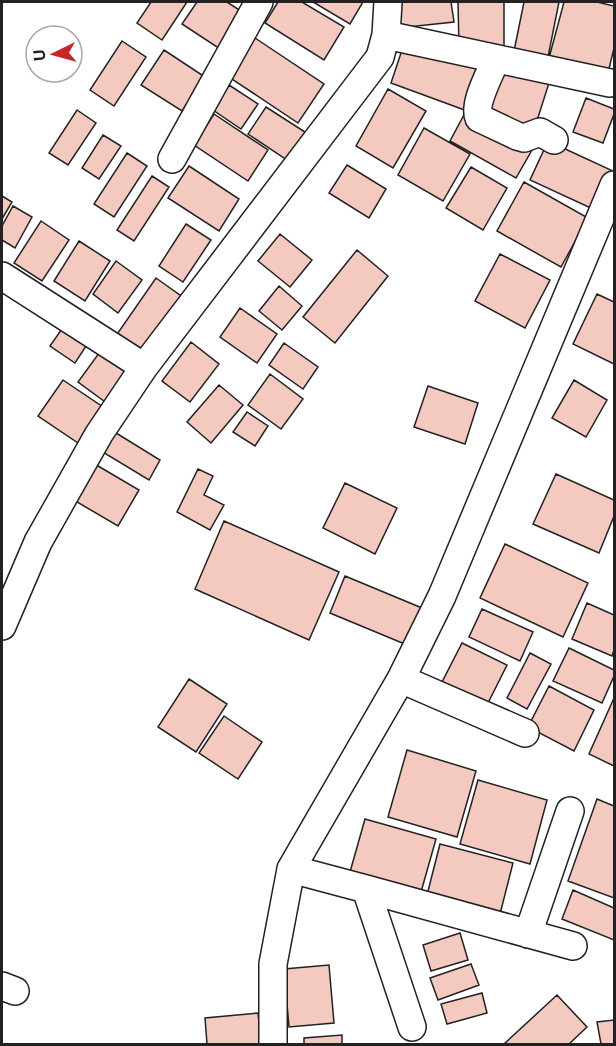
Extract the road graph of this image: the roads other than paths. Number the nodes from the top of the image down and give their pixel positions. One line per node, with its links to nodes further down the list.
1 (259, 2): 7 (street)
2 (386, 3): 3 (street)
3 (386, 35): 4 (street); 10 (street)
4 (496, 59): 5 (street); 6 (street)
5 (610, 83)
6 (554, 140)
7 (172, 159)
8 (615, 184): 12 (street)
9 (2, 276): 10 (street)
10 (144, 367): 11 (street)
11 (2, 626)
12 (401, 679): 13 (street); 15 (street)
13 (525, 733)
14 (570, 812): 17 (street)
15 (291, 869): 16 (street); 20 (street)
16 (366, 889): 17 (street); 19 (street)
17 (528, 934): 18 (street)
18 (573, 946)
19 (412, 1027)
20 (273, 1044)

